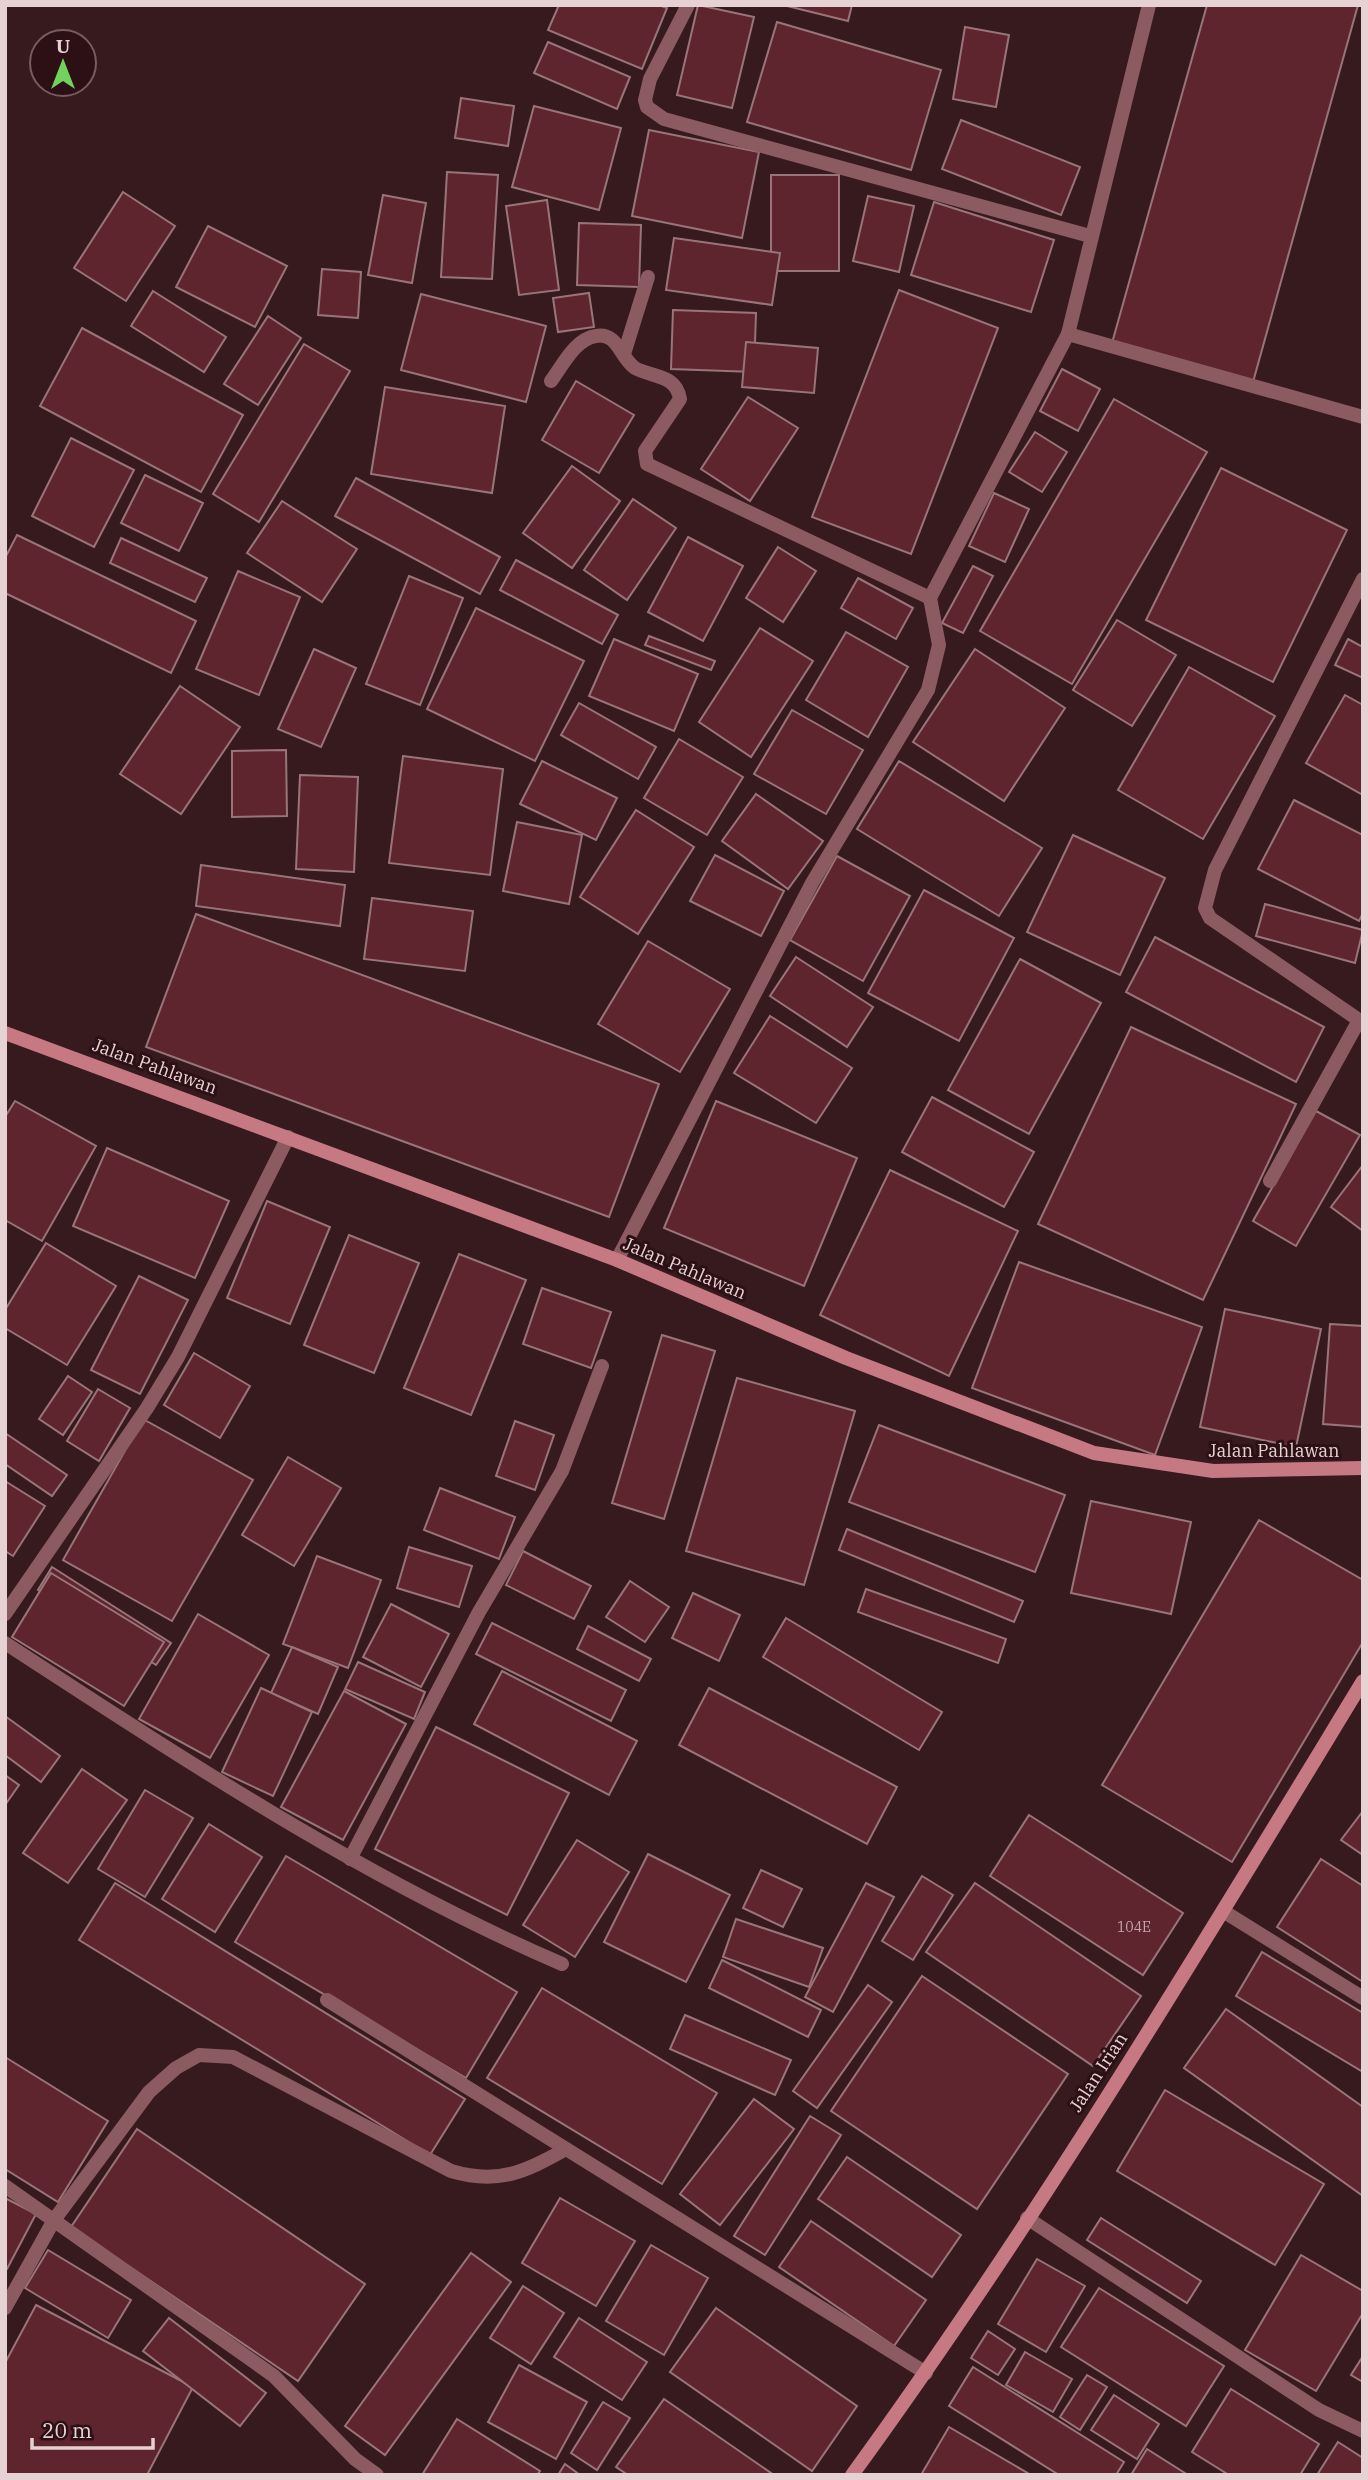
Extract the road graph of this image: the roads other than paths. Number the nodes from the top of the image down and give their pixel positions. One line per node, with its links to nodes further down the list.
1 (688, 5): 3 (street)
2 (1149, 5): 3 (street)
3 (1090, 236): 5 (street)
4 (648, 276): 6 (street)
5 (1068, 334): 8 (street); 10 (street)
6 (624, 354): 7 (street); 10 (street)
7 (551, 380)
8 (1363, 417)
9 (1363, 579): 13 (street)
10 (930, 598): 14 (street)
11 (5, 1033): 12 (street, Jalan Pahlawan)
12 (288, 1137): 14 (street, Jalan Pahlawan); 17 (street)
13 (1270, 1181)
14 (617, 1260): 16 (street, Jalan Pahlawan)
15 (601, 1366): 20 (street)
16 (1363, 1468)
17 (5, 1614)
18 (5, 1643): 20 (street)
19 (1363, 1681): 21 (street, Jalan Irian)
20 (350, 1859): 22 (street)
21 (1223, 1911): 23 (street); 27 (street, Jalan Irian)
22 (562, 1964)
23 (1363, 1998)
24 (327, 2000): 25 (street)
25 (566, 2149): 28 (street); 30 (street)
26 (5, 2186): 28 (street)
27 (1027, 2218): 30 (street, Jalan Irian); 31 (street)
28 (54, 2220): 29 (street); 32 (street)
29 (5, 2308)
30 (926, 2373): 33 (street, Jalan Irian)
31 (1363, 2431)
32 (377, 2475)
33 (852, 2475)

